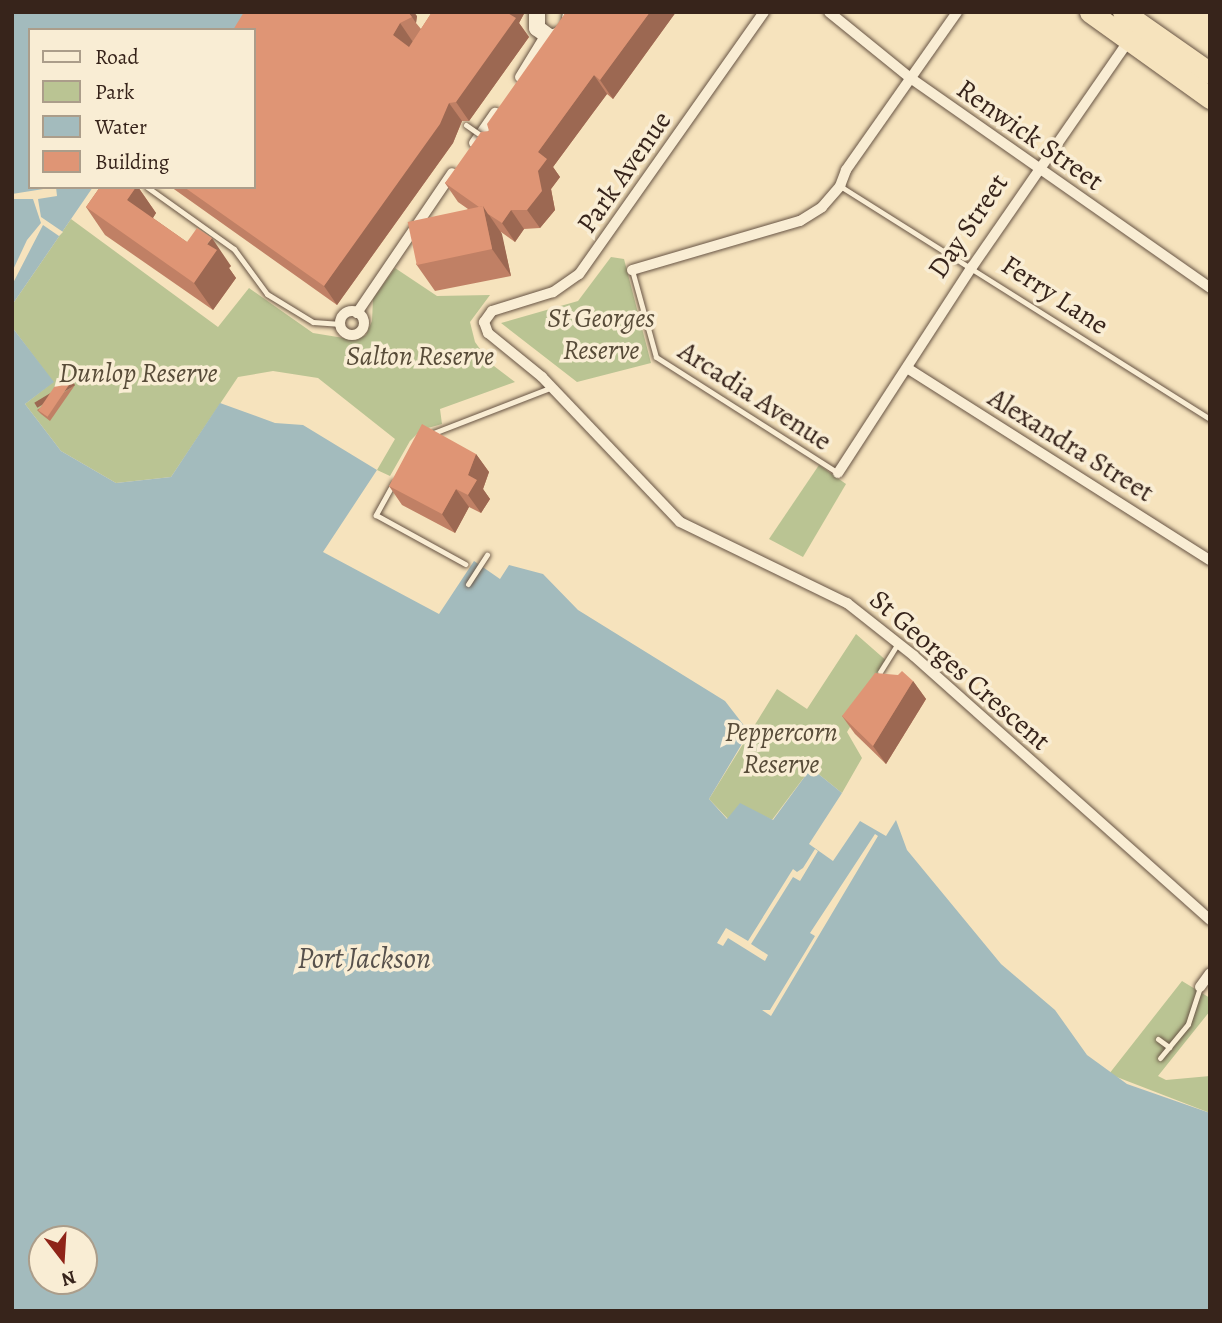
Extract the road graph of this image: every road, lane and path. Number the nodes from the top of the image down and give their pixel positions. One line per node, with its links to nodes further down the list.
1 (537, 12): 8 (street)
2 (570, 12): 8 (street)
3 (764, 12): 23 (street, Park Avenue)
4 (829, 12): 10 (street, Renwick Street)
5 (957, 12): 10 (street)
6 (1090, 12): 7 (highway)
7 (1135, 22): 9 (highway); 12 (highway); 16 (street, Day Street)
8 (545, 36): 11 (street)
9 (1210, 73)
10 (909, 78): 16 (street, Renwick Street); 17 (street)
11 (515, 85)
12 (1210, 97)
13 (500, 106): 22 (street)
14 (466, 125): 15 (lane, bridge)
15 (486, 139)
16 (1038, 170): 19 (street, Day Street); 21 (street, Renwick Street)
17 (840, 186): 19 (lane, Ferry Lane); 20 (street)
18 (150, 189): 24 (lane)
19 (972, 267): 25 (street, Day Street); 27 (lane, Ferry Lane)
20 (632, 270): 30 (lane, Arcadia Avenue)
21 (1210, 288)
22 (357, 313): 24 (street); 24 (street)
23 (488, 314): 26 (street, St Georges Crescent)
24 (341, 324)
25 (907, 368): 30 (street, Day Street); 32 (street, Alexandra Street)
26 (552, 387): 28 (lane); 35 (street, St Georges Crescent)
27 (1210, 419)
28 (426, 437)
29 (399, 473): 33 (lane)
30 (838, 473)
31 (486, 555): 34 (lane)
32 (1210, 560)
33 (466, 564)
34 (467, 584)
35 (898, 643): 36 (lane); 37 (street, St Georges Crescent)
36 (880, 672)
37 (1210, 920)
38 (1210, 973): 39 (street)
39 (1200, 987): 41 (lane)
40 (1158, 1039): 41 (lane)
41 (1169, 1047): 42 (lane)
42 (1160, 1058)

